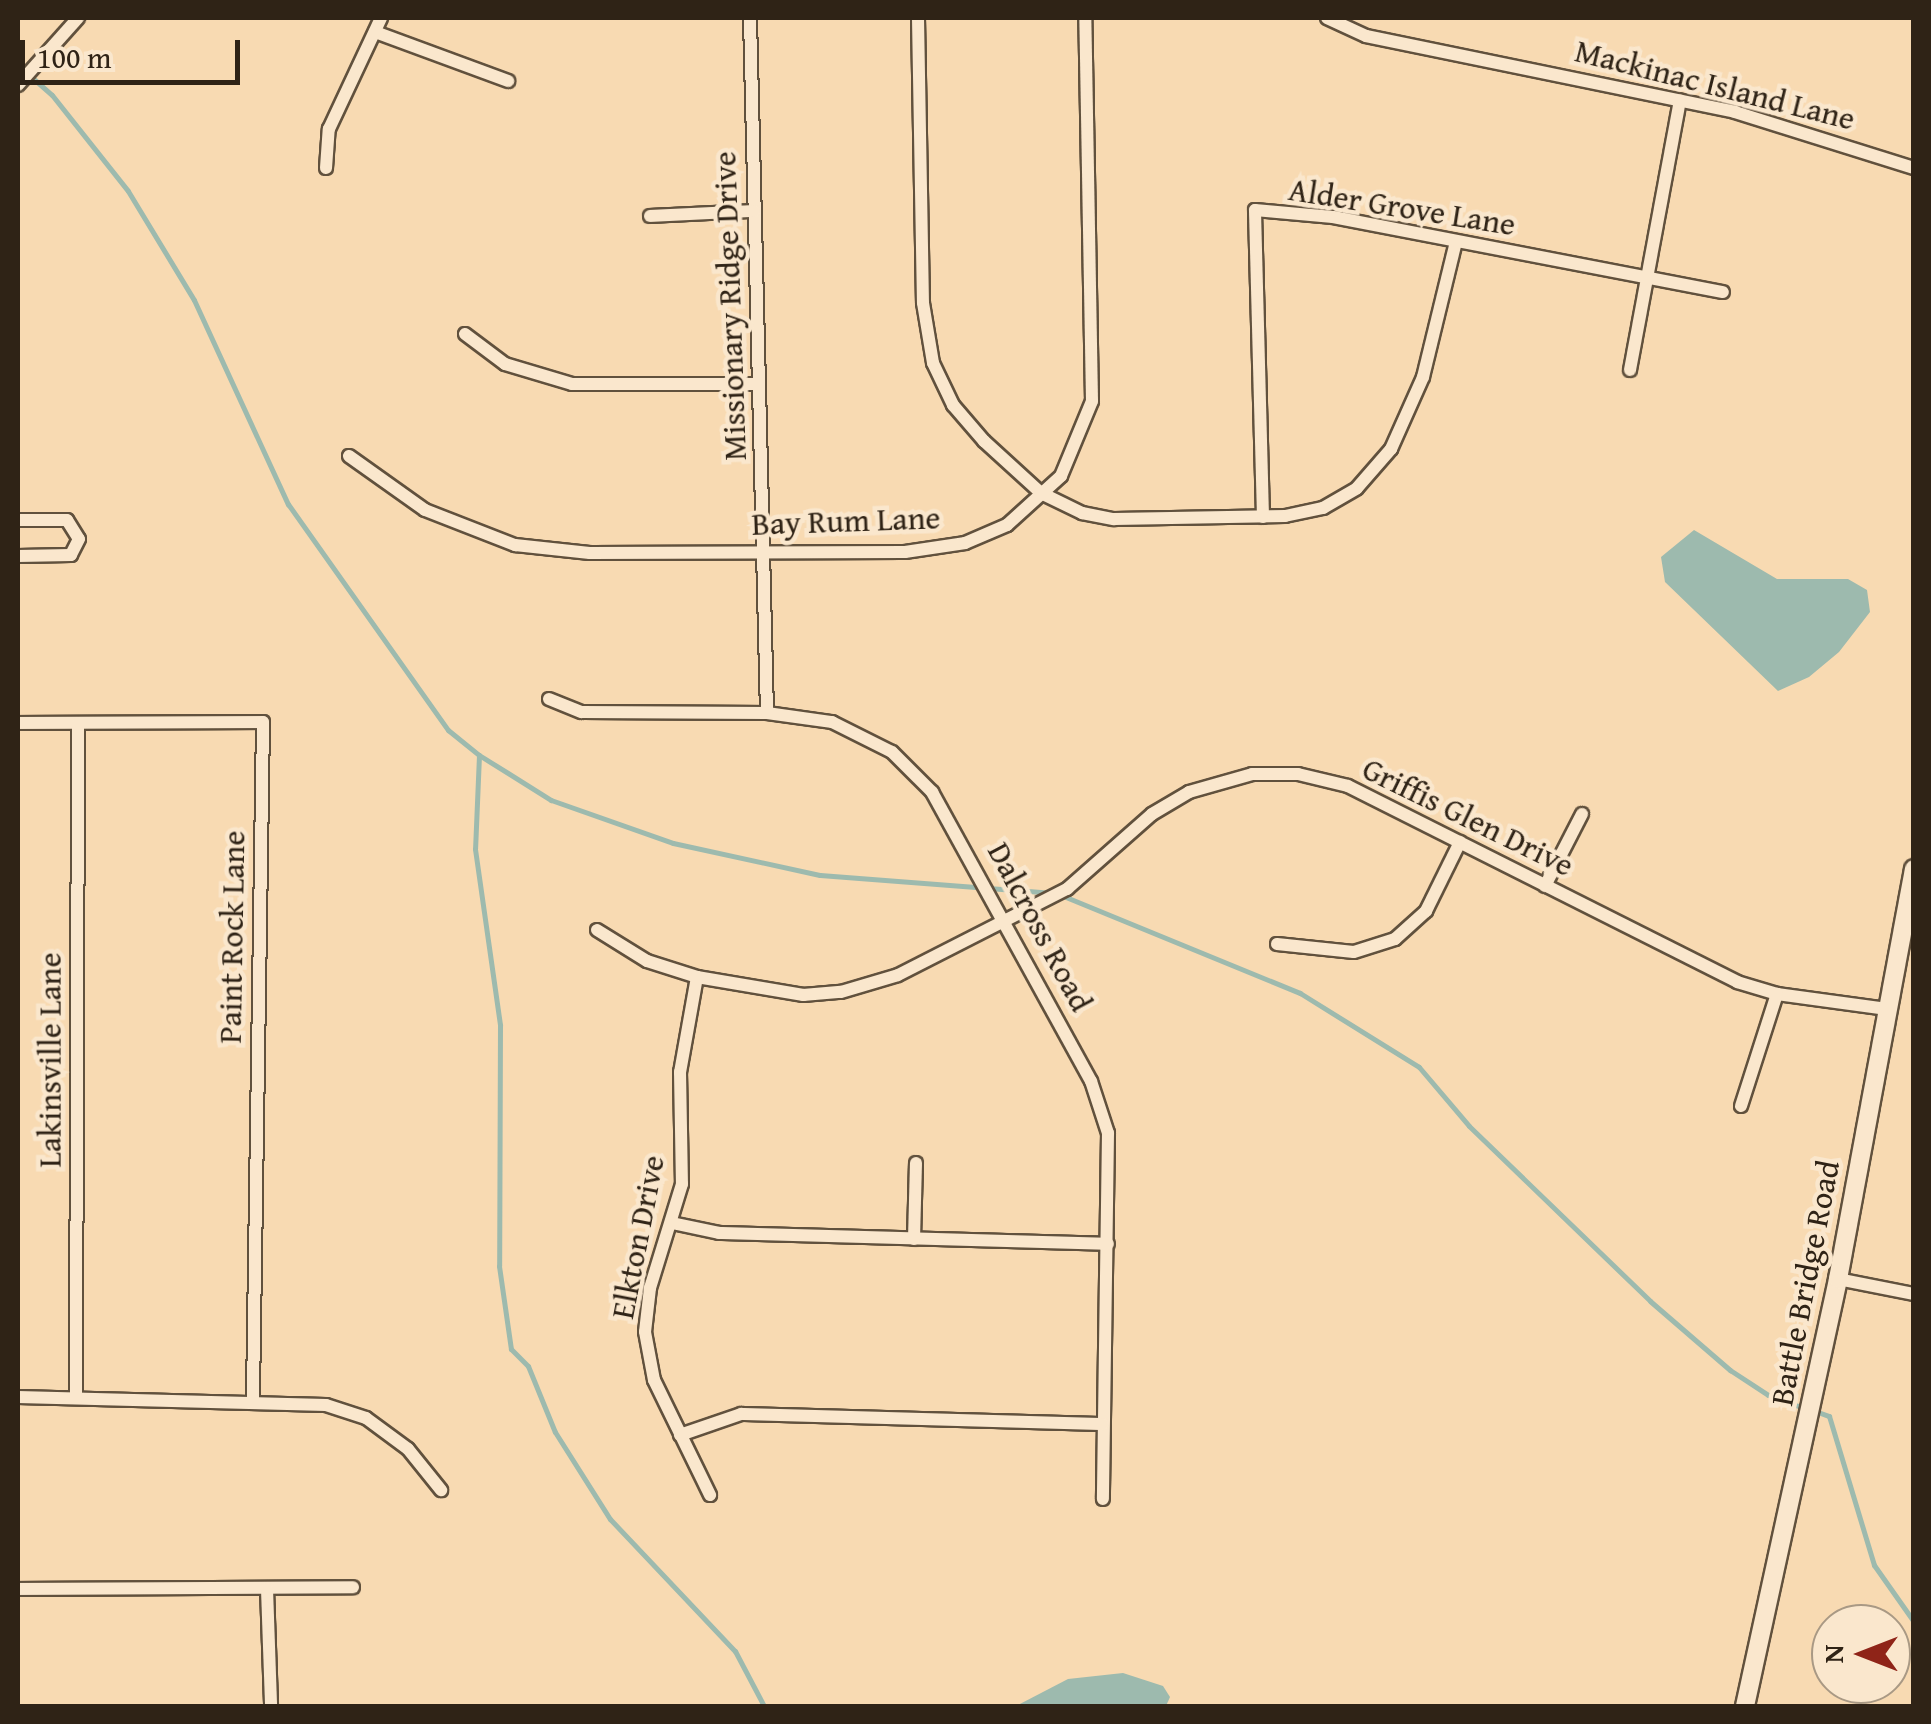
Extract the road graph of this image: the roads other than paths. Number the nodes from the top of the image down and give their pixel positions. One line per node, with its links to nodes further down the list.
1 (78, 18): 9 (street)
2 (380, 18): 7 (street)
3 (750, 18): 13 (street, Missionary Ridge Drive)
4 (918, 18): 22 (street)
5 (1085, 18): 22 (street, Bay Rum Lane)
6 (1328, 18): 10 (street, Mackinac Island Lane)
7 (375, 32): 8 (street); 11 (street)
8 (508, 81)
9 (18, 85)
10 (1680, 101): 12 (street, Mackinac Island Lane); 16 (street)
11 (326, 168)
12 (1914, 168)
13 (754, 211): 14 (street); 20 (street, Missionary Ridge Drive)
14 (650, 216)
15 (1456, 242): 16 (street, Alder Grove Lane); 23 (street); 23 (street, Alder Grove Lane)
16 (1647, 278): 17 (street, Alder Grove Lane); 19 (street)
17 (1724, 292)
18 (465, 334): 20 (street)
19 (1630, 370)
20 (758, 384): 25 (street, Missionary Ridge Drive)
21 (349, 456): 25 (street, Bay Rum Lane)
22 (1042, 493): 23 (street); 25 (street, Bay Rum Lane)
23 (1263, 516)
24 (18, 520): 26 (street)
25 (765, 552): 28 (street, Missionary Ridge Drive)
26 (18, 556)
27 (549, 699): 28 (street, Dalcross Road)
28 (766, 714): 35 (street, Dalcross Road)
29 (78, 723): 30 (street, Paint Rock Lane); 49 (street, Lakinsville Lane); 50 (street, Paint Rock Lane)
30 (18, 724)
31 (1582, 814): 34 (street)
32 (1460, 842): 34 (street, Griffis Glen Drive); 35 (street, Griffis Glen Drive); 37 (street)
33 (1914, 869): 40 (street, Battle Bridge Road)
34 (1545, 886): 39 (street, Griffis Glen Drive)
35 (1005, 919): 38 (street, Griffis Glen Drive); 45 (street, Dalcross Road)
36 (597, 930): 38 (street, Griffis Glen Drive)
37 (1277, 944)
38 (697, 977): 43 (street, Elkton Drive)
39 (1777, 994): 40 (street, Griffis Glen Drive); 41 (street)
40 (1887, 1010): 46 (street, Battle Bridge Road)
41 (1741, 1106)
42 (916, 1163): 44 (street)
43 (672, 1223): 44 (street); 52 (street, Elkton Drive)
44 (914, 1239): 45 (street)
45 (1108, 1244): 51 (street, Dalcross Road)
46 (1838, 1279): 47 (street); 60 (street, Battle Bridge Road)
47 (1914, 1294)
48 (18, 1398): 49 (street)
49 (76, 1398): 50 (street)
50 (253, 1400): 53 (street)
51 (1103, 1424): 52 (street); 55 (street, Dalcross Road)
52 (680, 1435): 54 (street, Elkton Drive)
53 (441, 1490)
54 (710, 1496)
55 (1102, 1499)
56 (353, 1587): 58 (street)
57 (18, 1589): 58 (street)
58 (268, 1589): 59 (street)
59 (271, 1706)
60 (1746, 1706)

